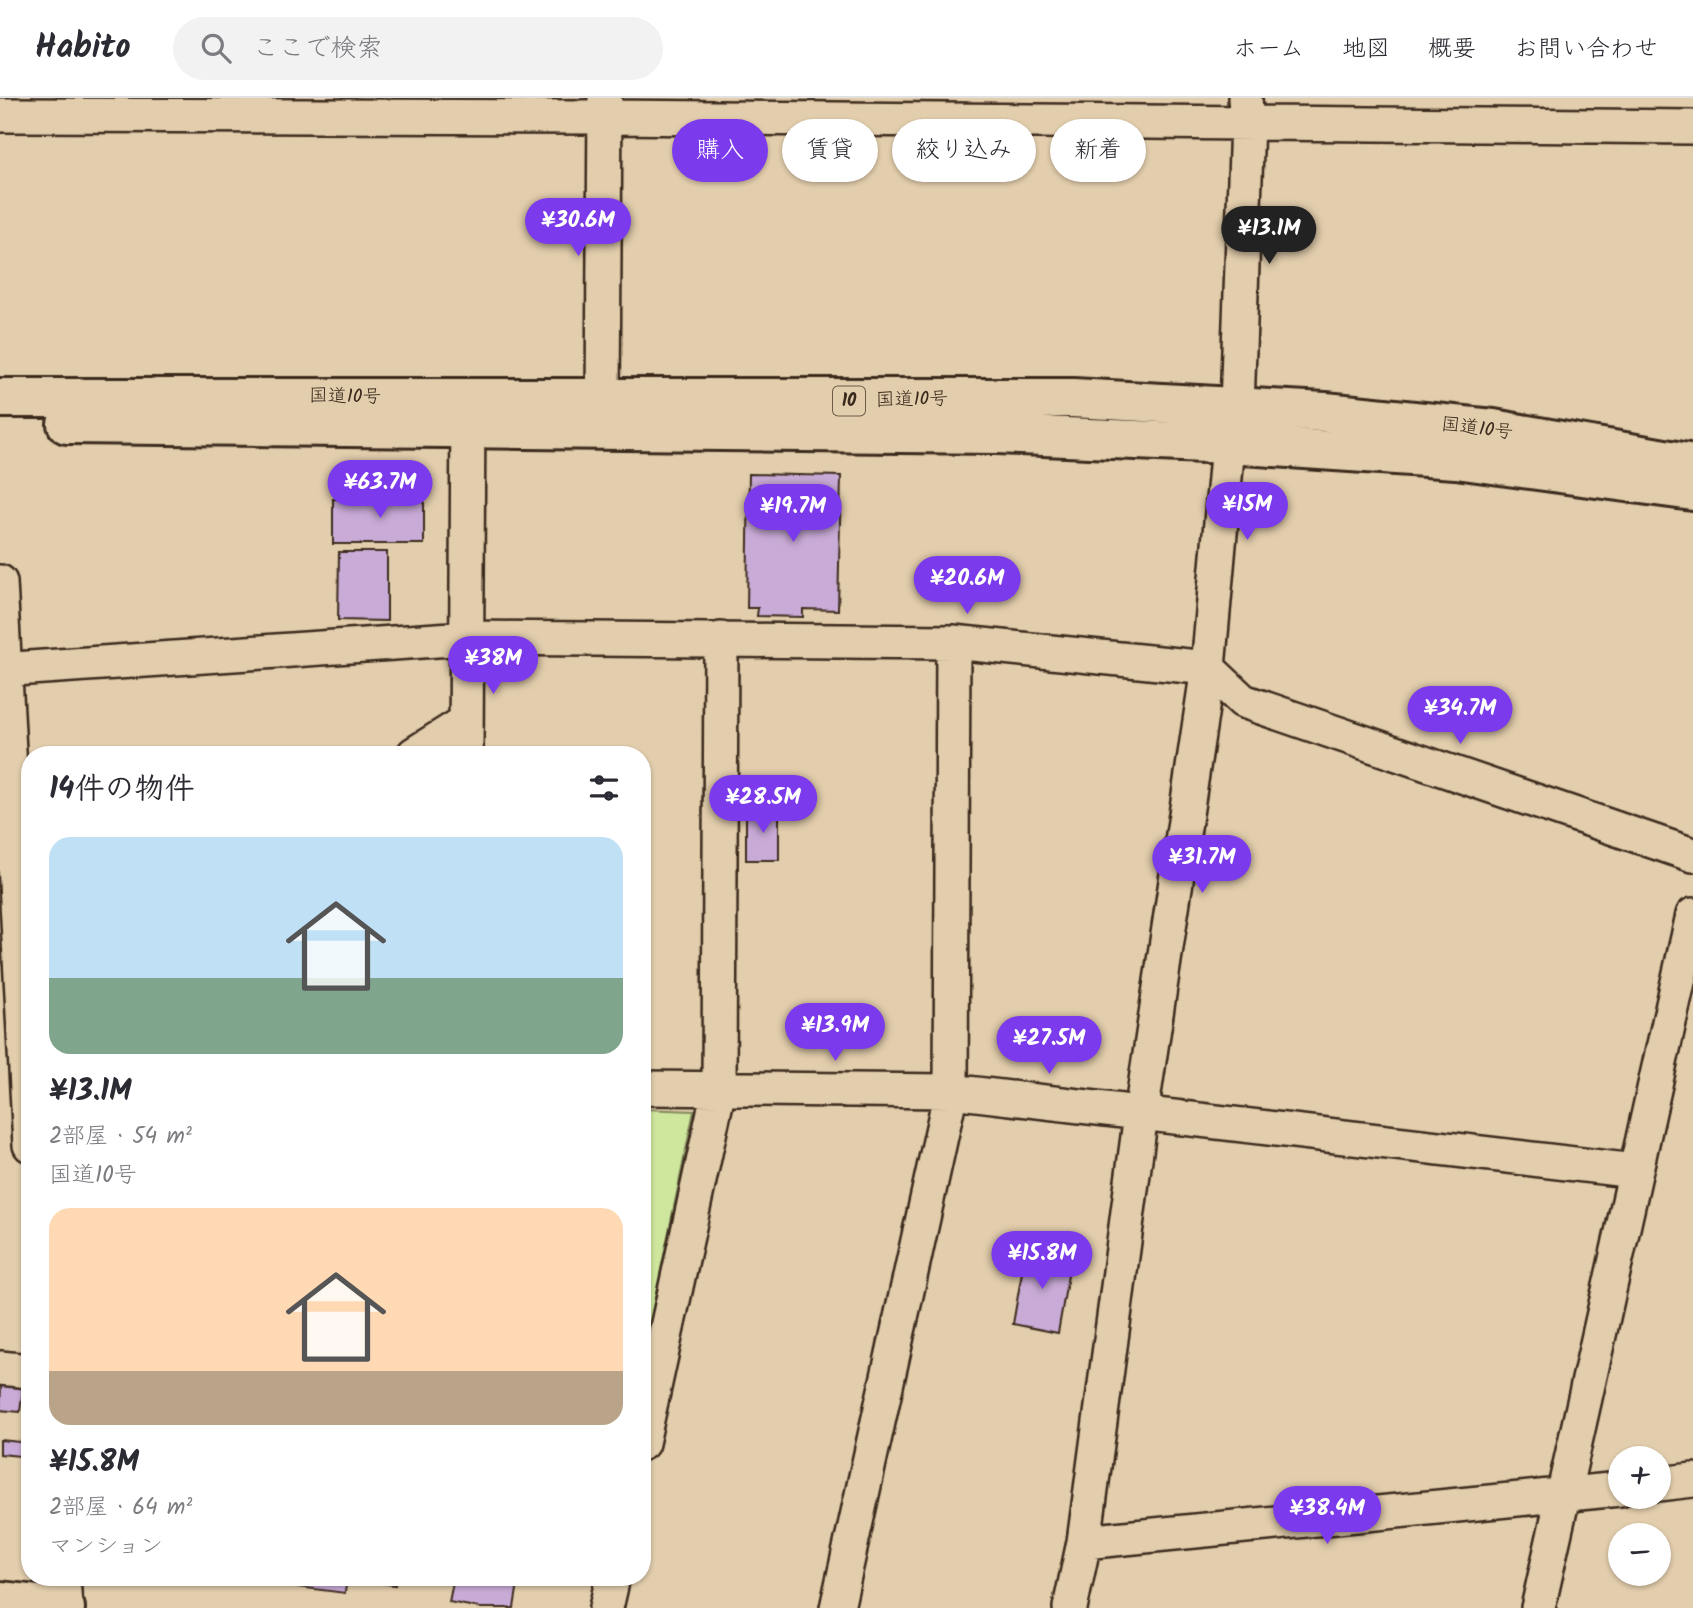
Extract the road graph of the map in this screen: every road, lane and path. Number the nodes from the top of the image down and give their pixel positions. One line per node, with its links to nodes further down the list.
1 (605, 107): 2 (street); 3 (street); 6 (street)
2 (1246, 110): 4 (street); 9 (street)
3 (0, 115)
4 (1693, 127)
5 (0, 398): 7 (main road, 国道10号 / 10)
6 (603, 400): 7 (main road, 国道10号 / 10); 9 (main road, 国道10号 / 10)
7 (468, 412): 8 (main road, 国道10号 / 10); 9 (main road, 国道10号 / 10); 13 (street)
8 (0, 424)
9 (1232, 426): 10 (main road, 国道10号 / 10); 11 (main road, 国道10号 / 10); 16 (street)
10 (1693, 464)
11 (1693, 491)
12 (0, 582): 17 (street)
13 (466, 638): 14 (street); 17 (street); 18 (street)
14 (721, 639): 15 (street); 25 (street)
15 (953, 642): 16 (street); 26 (street)
16 (1208, 668): 20 (street); 27 (street)
17 (2, 670): 21 (street)
18 (466, 738): 19 (street)
19 (440, 746)
20 (1693, 855)
21 (16, 859): 23 (street)
22 (1693, 915): 28 (street)
23 (18, 1084)
24 (651, 1088): 25 (street)
25 (719, 1089): 26 (street); 31 (street)
26 (951, 1091): 27 (street); 41 (street)
27 (1141, 1114): 28 (street); 36 (street)
28 (1635, 1171): 35 (street)
29 (0, 1368): 30 (street)
30 (21, 1370)
31 (651, 1402)
32 (1693, 1480): 33 (street)
33 (1671, 1483)
34 (1608, 1490): 35 (street)
35 (1564, 1495): 36 (street); 43 (street)
36 (1084, 1542): 42 (street)
37 (611, 1586): 40 (street)
38 (64, 1597): 39 (main road)
39 (0, 1601)
40 (606, 1608)
41 (837, 1608)
42 (1070, 1608)
43 (1538, 1608)

